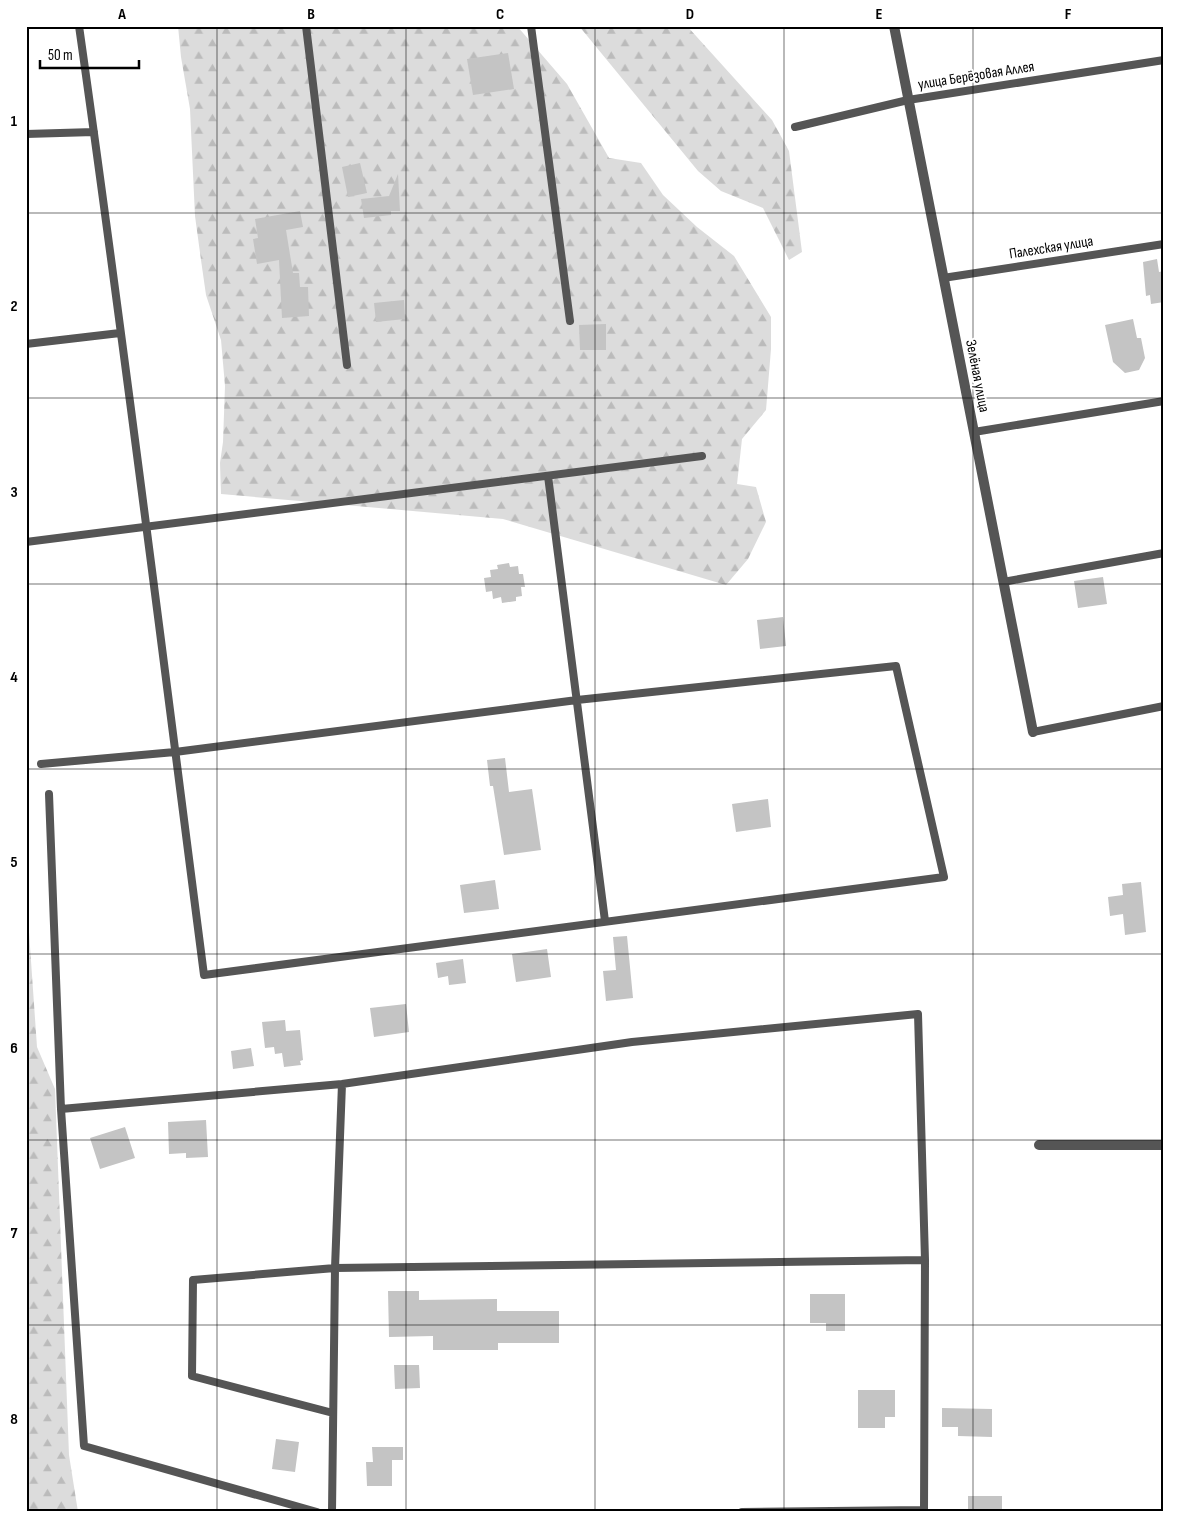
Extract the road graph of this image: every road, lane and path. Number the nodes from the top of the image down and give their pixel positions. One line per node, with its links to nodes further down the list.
1 (79, 26): 8 (lane)
2 (306, 26): 15 (lane)
3 (531, 26): 12 (lane)
4 (894, 26): 6 (street, Зелёная улица)
5 (1164, 60): 6 (lane, улица Берёзовая Аллея)
6 (908, 100): 7 (lane, улица Берёзовая Аллея); 11 (street, Зелёная улица)
7 (795, 127)
8 (94, 132): 9 (lane); 13 (lane)
9 (26, 134)
10 (1164, 244): 11 (lane, Палехская улица)
11 (943, 278): 17 (street, Зелёная улица)
12 (570, 321)
13 (120, 333): 14 (lane); 20 (lane)
14 (26, 344)
15 (347, 365)
16 (1164, 401): 17 (lane)
17 (974, 432): 23 (street, Зелёная улица)
18 (702, 456): 19 (lane)
19 (548, 476): 20 (lane); 24 (lane)
20 (145, 527): 21 (lane); 27 (lane)
21 (26, 542)
22 (1164, 553): 23 (lane)
23 (1003, 582): 26 (street, Зелёная улица)
24 (577, 700): 27 (lane); 30 (lane); 30 (lane)
25 (1164, 706): 26 (lane)
26 (1033, 732)
27 (175, 752): 28 (lane); 30 (lane)
28 (41, 764)
29 (49, 794): 32 (lane)
30 (605, 921)
31 (342, 1084): 32 (lane); 35 (lane); 36 (lane)
32 (61, 1109): 39 (lane)
33 (1164, 1144): 34 (street)
34 (1038, 1145)
35 (925, 1260): 36 (lane); 38 (lane)
36 (335, 1268): 37 (lane); 37 (lane)
37 (333, 1413): 40 (lane)
38 (924, 1511): 41 (lane)
39 (317, 1512)
40 (332, 1512)
41 (742, 1512)

